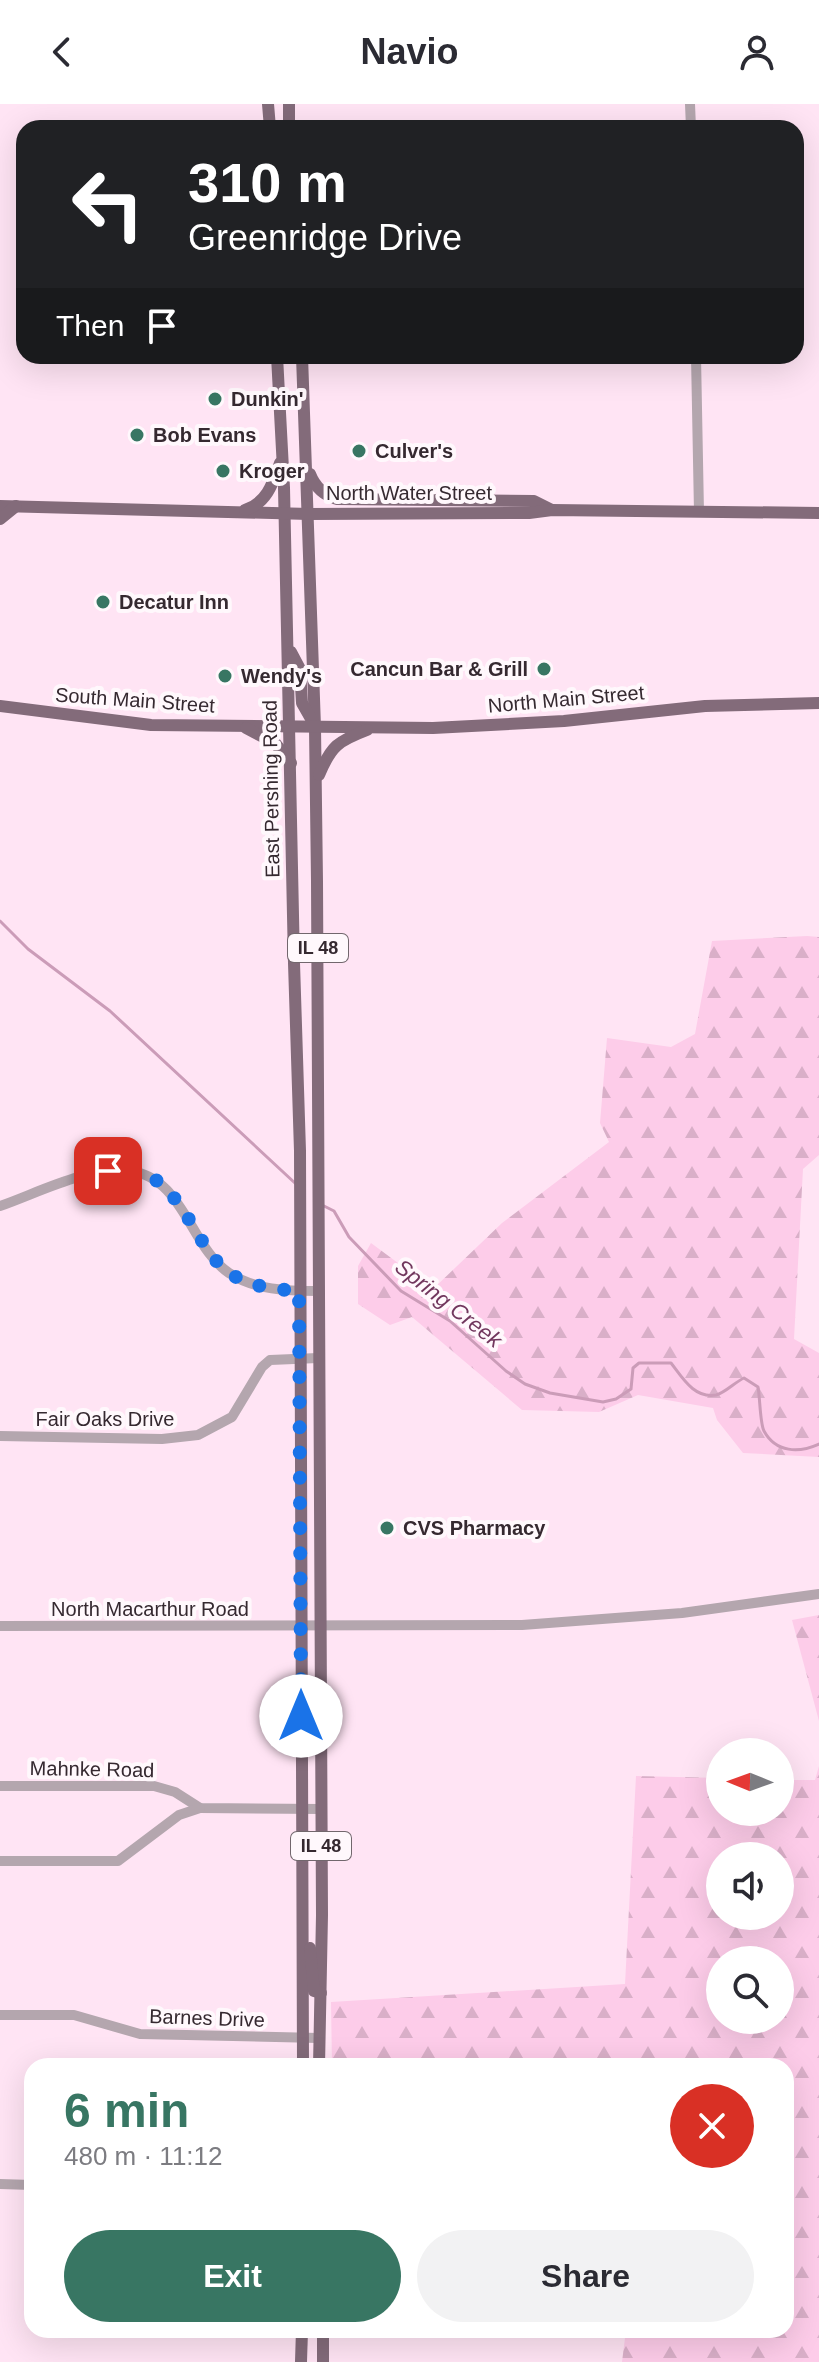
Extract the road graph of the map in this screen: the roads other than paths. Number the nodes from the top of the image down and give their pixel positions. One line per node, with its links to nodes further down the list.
1 (277, 364): 4 (main road, East Pershing Road / IL 48)
2 (302, 364): 5 (main road, IL 48)
3 (696, 364): 10 (street)
4 (283, 457): 9 (main road); 11 (main road, East Pershing Road / IL 48)
5 (307, 468): 8 (main road); 13 (main road, IL 48)
6 (0, 506): 7 (main road, North Water Street)
7 (16, 506): 9 (main road, North Water Street); 14 (main road)
8 (552, 510): 10 (main road, North Water Street); 13 (main road, North Water Street)
9 (237, 512): 11 (main road, North Water Street)
10 (699, 512): 12 (main road, North Water Street)
11 (284, 513): 13 (main road, North Water Street); 15 (main road, East Pershing Road / IL 48)
12 (819, 513)
13 (309, 514): 20 (main road, IL 48)
14 (0, 519)
15 (288, 646): 19 (main road, East Pershing Road / IL 48); 20 (main road)
16 (819, 703): 21 (main road, North Main Street)
17 (0, 706): 18 (main road, South Main Street)
18 (244, 727): 19 (main road, South Main Street); 22 (main road)
19 (291, 727): 20 (main road, South Main Street); 22 (main road, East Pershing Road / IL 48)
20 (315, 727): 21 (main road, North Main Street); 23 (main road, IL 48)
21 (373, 728): 23 (main road)
22 (291, 763): 25 (main road, East Pershing Road / IL 48)
23 (316, 781): 26 (main road, IL 48)
24 (0, 1206): 25 (street)
25 (299, 1291): 26 (street); 28 (main road, IL 48)
26 (318, 1291): 27 (main road, IL 48)
27 (318, 1358): 28 (street, Fair Oaks Drive); 33 (main road, IL 48)
28 (300, 1359): 29 (street, Fair Oaks Drive); 32 (main road, IL 48)
29 (0, 1436)
30 (819, 1594): 33 (street, North Macarthur Road)
31 (0, 1626): 32 (street, North Macarthur Road)
32 (301, 1627): 33 (street, North Macarthur Road); 36 (main road, IL 48)
33 (320, 1627): 37 (main road, IL 48)
34 (0, 1786): 35 (street, Mahnke Road)
35 (200, 1808): 36 (street, Mahnke Road); 38 (street)
36 (302, 1809): 37 (street, Mahnke Road); 39 (main road, IL 48)
37 (321, 1809): 40 (main road, IL 48)
38 (0, 1861)
39 (303, 1893): 40 (main road); 42 (main road, IL 48)
40 (321, 1993): 43 (main road, IL 48)
41 (0, 2015): 42 (street, Barnes Drive)
42 (303, 2038): 43 (street, Barnes Drive); 44 (main road, IL 48)
43 (319, 2038): 45 (main road, IL 48)
44 (303, 2058)
45 (319, 2058)
46 (0, 2184): 47 (street)
47 (24, 2185)
48 (302, 2338): 50 (main road)
49 (323, 2338): 51 (main road)
50 (301, 2362)
51 (323, 2362)

